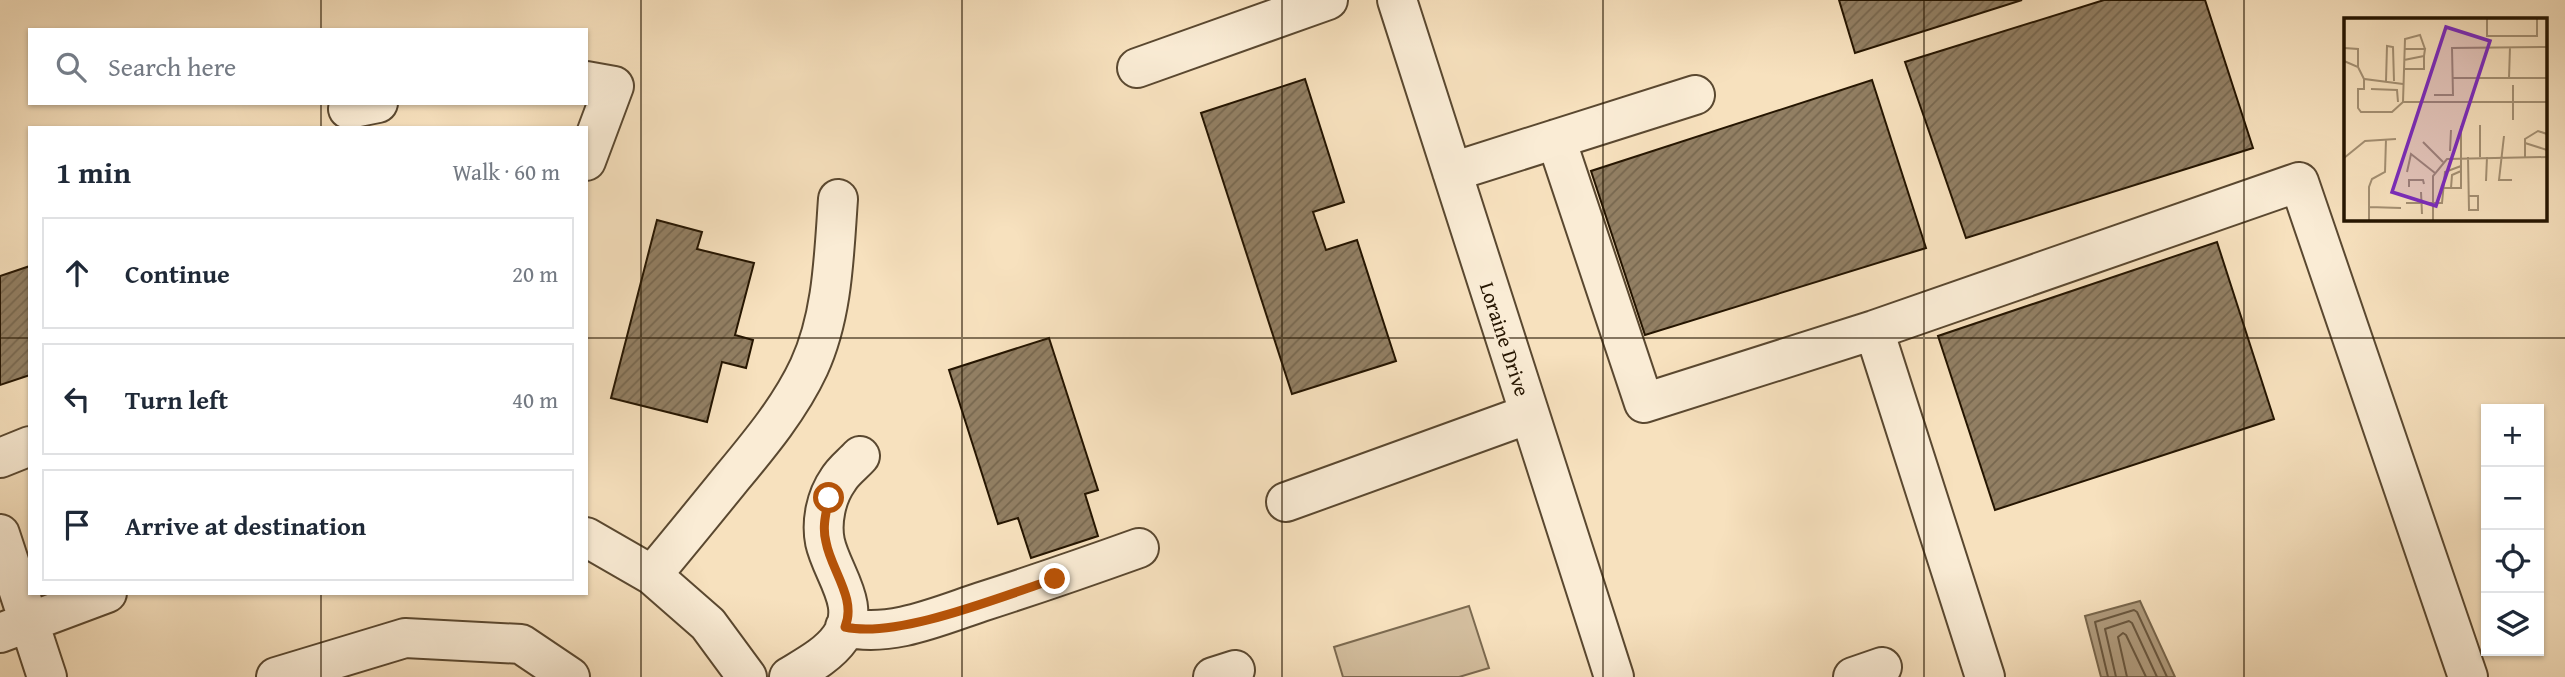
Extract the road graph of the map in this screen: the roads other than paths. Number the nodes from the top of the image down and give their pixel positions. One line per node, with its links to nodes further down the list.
1 (1328, 0): 3 (street)
2 (1397, 0): 8 (street, Loraine Drive)
3 (1137, 68)
4 (588, 81): 7 (street)
5 (1695, 94): 6 (street)
6 (1556, 139): 8 (street); 10 (street)
7 (588, 156)
8 (1452, 172): 11 (street, Loraine Drive)
9 (838, 199): 19 (street)
10 (1874, 330): 29 (street); 30 (street)
11 (1529, 414): 15 (street); 28 (street, Loraine Drive)
12 (28, 447): 14 (street)
13 (860, 456): 21 (street)
14 (0, 458)
15 (1286, 502)
16 (0, 534): 22 (street)
17 (588, 538): 19 (street)
18 (1139, 548): 21 (street)
19 (652, 575): 26 (street)
20 (102, 595): 22 (street)
21 (845, 627): 27 (street)
22 (14, 628): 23 (street)
23 (47, 677)
24 (277, 677): 25 (street)
25 (570, 677)
26 (747, 677)
27 (789, 677)
28 (1614, 677)
29 (1985, 677)
30 (2468, 677)

